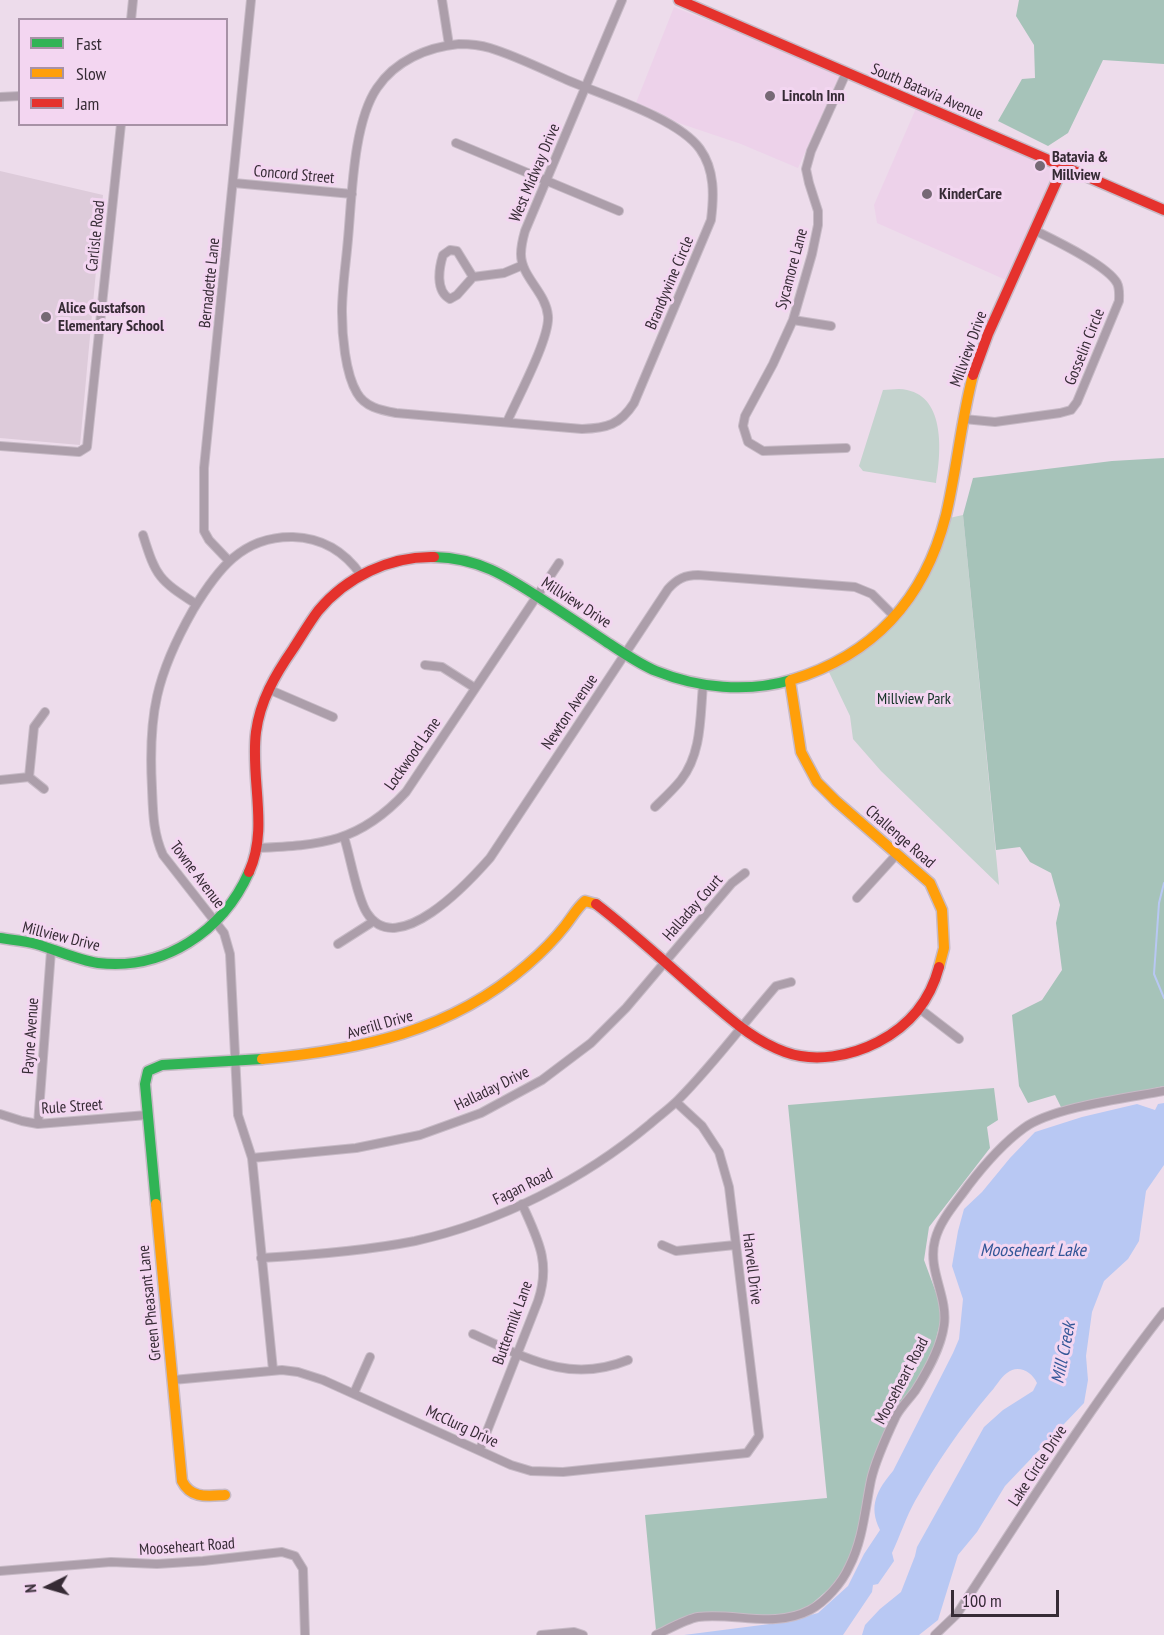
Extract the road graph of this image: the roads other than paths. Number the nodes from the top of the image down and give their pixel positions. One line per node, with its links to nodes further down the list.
1 (133, 0): 6 (street)
2 (251, 0): 16 (street, Bernadette Lane)
3 (442, 0): 7 (street)
4 (622, 0): 9 (street, West Midway Drive)
5 (679, 0): 8 (street, South Batavia Avenue)
6 (131, 18)
7 (449, 45): 9 (street, Brandywine Circle); 17 (street, Brandywine Circle)
8 (846, 73): 14 (street, South Batavia Avenue); 23 (street, Sycamore Lane)
9 (586, 88): 15 (street, West Midway Drive); 26 (street, Brandywine Circle)
10 (18, 96): 11 (street)
11 (0, 97)
12 (121, 126): 27 (street, Carlisle Road)
13 (456, 143): 15 (street)
14 (1063, 167): 18 (street, South Batavia Avenue); 20 (street, Millview Drive)
15 (545, 181): 19 (street); 21 (street, West Midway Drive)
16 (234, 183): 17 (street, Concord Street); 30 (street, Bernadette Lane)
17 (352, 194): 26 (street, Brandywine Circle)
18 (1164, 210)
19 (619, 212)
20 (1034, 230): 25 (street, Millview Drive); 25 (street, Gosselin Circle)
21 (523, 265): 22 (street); 26 (street)
22 (473, 277): 22 (street)
23 (793, 320): 24 (street); 28 (street, Sycamore Lane)
24 (831, 326)
25 (964, 419): 35 (street, Millview Drive)
26 (507, 422)
27 (0, 446)
28 (846, 448)
29 (142, 535): 34 (street)
30 (229, 561): 32 (street, Towne Avenue); 34 (street, Towne Avenue)
31 (559, 563): 33 (street, Lockwood Lane)
32 (361, 575): 33 (street, Millview Drive); 41 (street, Millview Drive)
33 (536, 596): 36 (street, Millview Drive); 40 (street, Lockwood Lane)
34 (196, 604): 55 (street, Towne Avenue)
35 (895, 617): 36 (street, Newton Avenue); 38 (street, Millview Drive)
36 (625, 654): 39 (street, Millview Drive); 54 (street, Newton Avenue)
37 (425, 665): 40 (street)
38 (790, 681): 39 (street, Millview Drive); 50 (street, Challenge Road)
39 (702, 685): 47 (street)
40 (475, 688): 48 (street, Lockwood Lane)
41 (268, 689): 43 (street); 49 (street, Millview Drive)
42 (45, 712): 44 (street)
43 (333, 717)
44 (29, 777): 45 (street); 46 (street)
45 (0, 780)
46 (44, 789)
47 (655, 807)
48 (344, 837): 49 (street, Lockwood Lane); 54 (street)
49 (256, 848): 55 (street, Millview Drive)
50 (897, 854): 52 (street); 61 (street, Challenge Road)
51 (745, 873): 59 (street, Halladay Court)
52 (857, 898)
53 (577, 907): 59 (street, Challenge Road); 64 (street, Averill Drive)
54 (374, 921): 57 (street)
55 (217, 923): 58 (street, Millview Drive); 64 (street, Towne Avenue)
56 (0, 938): 58 (street, Millview Drive)
57 (338, 944)
58 (51, 951): 70 (street, Payne Avenue)
59 (663, 963): 62 (street, Challenge Road); 71 (street, Halladay Drive)
60 (791, 982): 62 (street, Fagan Road)
61 (920, 1009): 62 (street, Challenge Road); 63 (street)
62 (740, 1028): 67 (street, Fagan Road)
63 (959, 1039)
64 (235, 1059): 65 (street, Averill Drive); 71 (street, Towne Avenue)
65 (147, 1071): 69 (street, Green Pheasant Lane)
66 (1164, 1091): 91 (street, Mooseheart Road)
67 (676, 1102): 72 (street, Fagan Road); 74 (street, Harvell Drive)
68 (0, 1114): 70 (street, Rule Street)
69 (147, 1115): 70 (street, Rule Street); 82 (street, Green Pheasant Lane)
70 (38, 1124)
71 (252, 1158): 75 (street, Towne Avenue)
72 (522, 1204): 75 (street, Fagan Road); 78 (street, Buttermilk Lane)
73 (662, 1245): 74 (street)
74 (735, 1245): 85 (street, Harvell Drive)
75 (261, 1258): 81 (street, Towne Avenue)
76 (1164, 1312): 92 (street, Lake Circle Drive)
77 (473, 1334): 78 (street)
78 (517, 1354): 80 (street); 84 (street, Buttermilk Lane)
79 (370, 1357): 83 (street)
80 (628, 1360)
81 (273, 1370): 82 (street, McClurg Drive); 83 (street, McClurg Drive)
82 (173, 1380): 86 (street, Green Pheasant Lane)
83 (354, 1393): 84 (street, McClurg Drive)
84 (480, 1449): 85 (street, McClurg Drive)
85 (747, 1453)
86 (225, 1495)
87 (0, 1571): 88 (street, Mooseheart Road)
88 (305, 1635)
89 (541, 1635): 90 (street)
90 (583, 1635)
91 (656, 1635)
92 (935, 1635)

